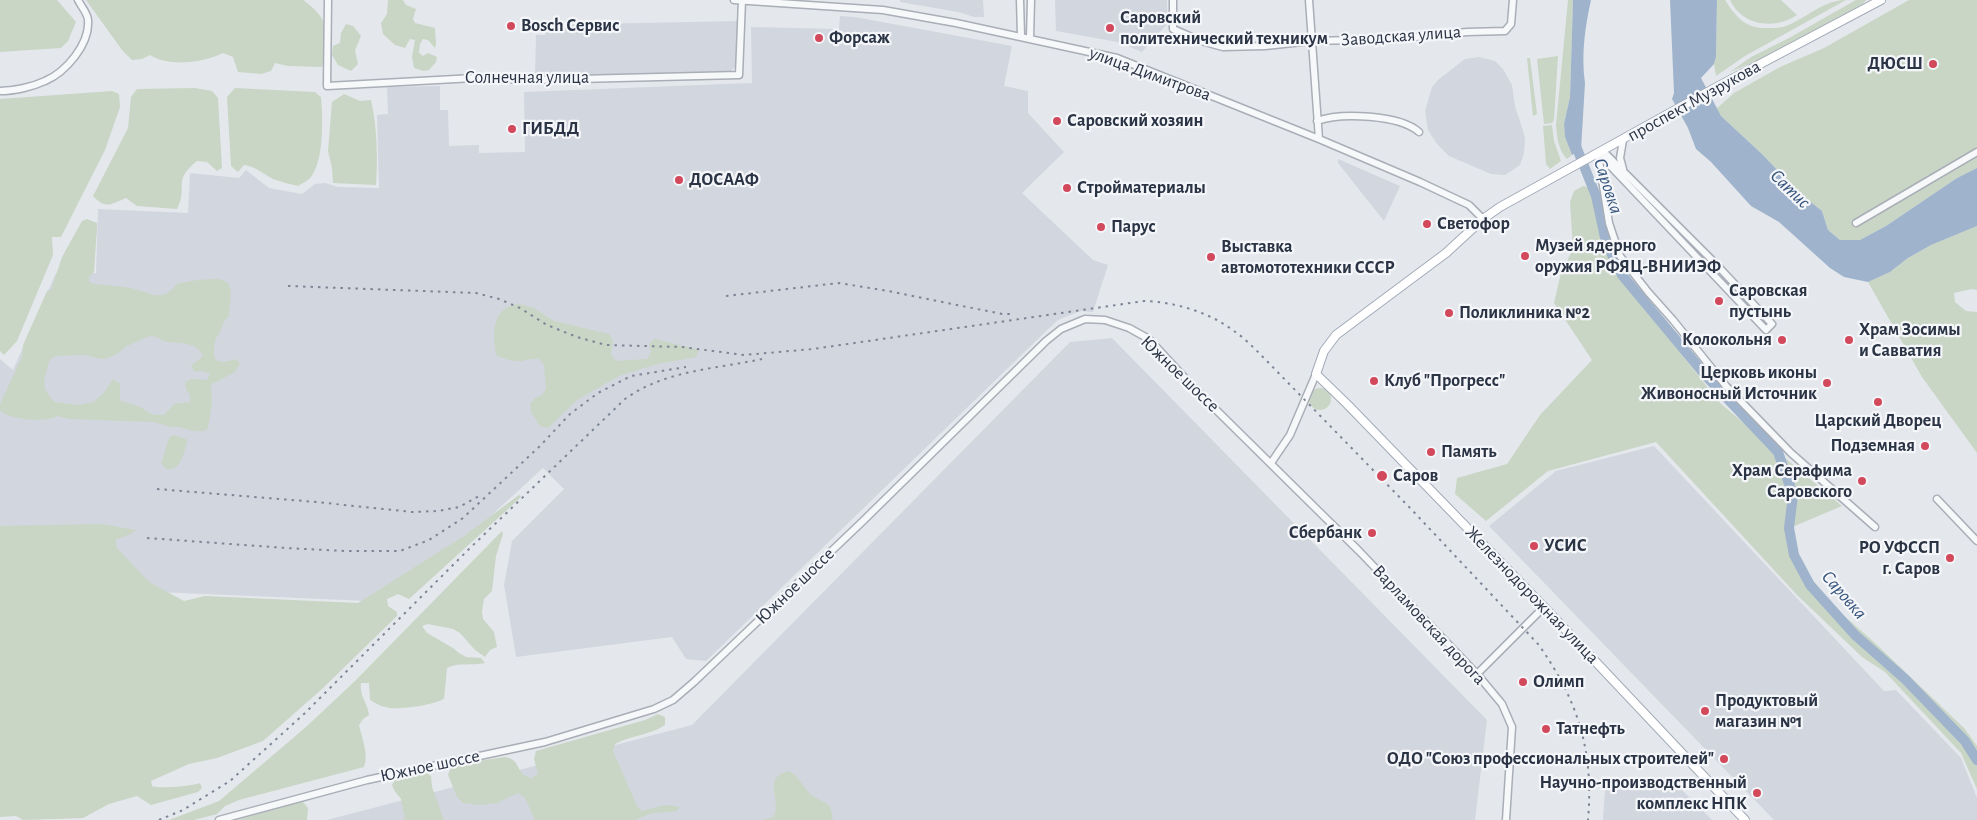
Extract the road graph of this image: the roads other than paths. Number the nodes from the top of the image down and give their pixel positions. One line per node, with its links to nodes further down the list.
1 (78, 0): 16 (street)
2 (328, 0): 4 (street, Солнечная улица)
3 (734, 0): 4 (street, улица Димитрова)
4 (742, 0): 12 (street, улица Димитрова)
5 (1020, 0): 13 (street)
6 (1031, 0): 14 (street)
7 (1172, 0): 15 (street, Заводская улица)
8 (1309, 0): 15 (street)
9 (1513, 0): 15 (street, Заводская улица)
10 (1881, 0): 11 (main road, проспект Музрукова)
11 (1873, 2): 20 (main road, проспект Музрукова)
12 (835, 3): 13 (street, улица Димитрова)
13 (1021, 36): 14 (street, улица Димитрова)
14 (1030, 38): 19 (street, улица Димитрова)
15 (1312, 41): 17 (street)
16 (0, 91)
17 (1318, 121): 18 (street); 19 (street)
18 (1420, 132)
19 (1319, 139): 24 (street, улица Димитрова)
20 (1623, 140): 22 (main road, проспект Музрукова); 23 (street)
21 (1977, 152): 25 (street)
22 (1597, 154): 23 (street); 23 (street); 24 (main road, проспект Музрукова); 29 (street)
23 (1624, 171)
24 (1483, 219): 26 (main road, проспект Музрукова)
25 (1856, 223)
26 (1316, 374): 27 (street, проспект Музрукова); 31 (main road, Железнодорожная улица)
27 (1271, 463): 32 (street, Варламовская дорога); 33 (street, Южное шоссе)
28 (1937, 499): 30 (street)
29 (1874, 527)
30 (1977, 541)
31 (1544, 607): 32 (street); 35 (main road, Железнодорожная улица)
32 (1477, 674): 34 (street, Варламовская дорога)
33 (219, 820)
34 (1506, 820)
35 (1745, 820)

